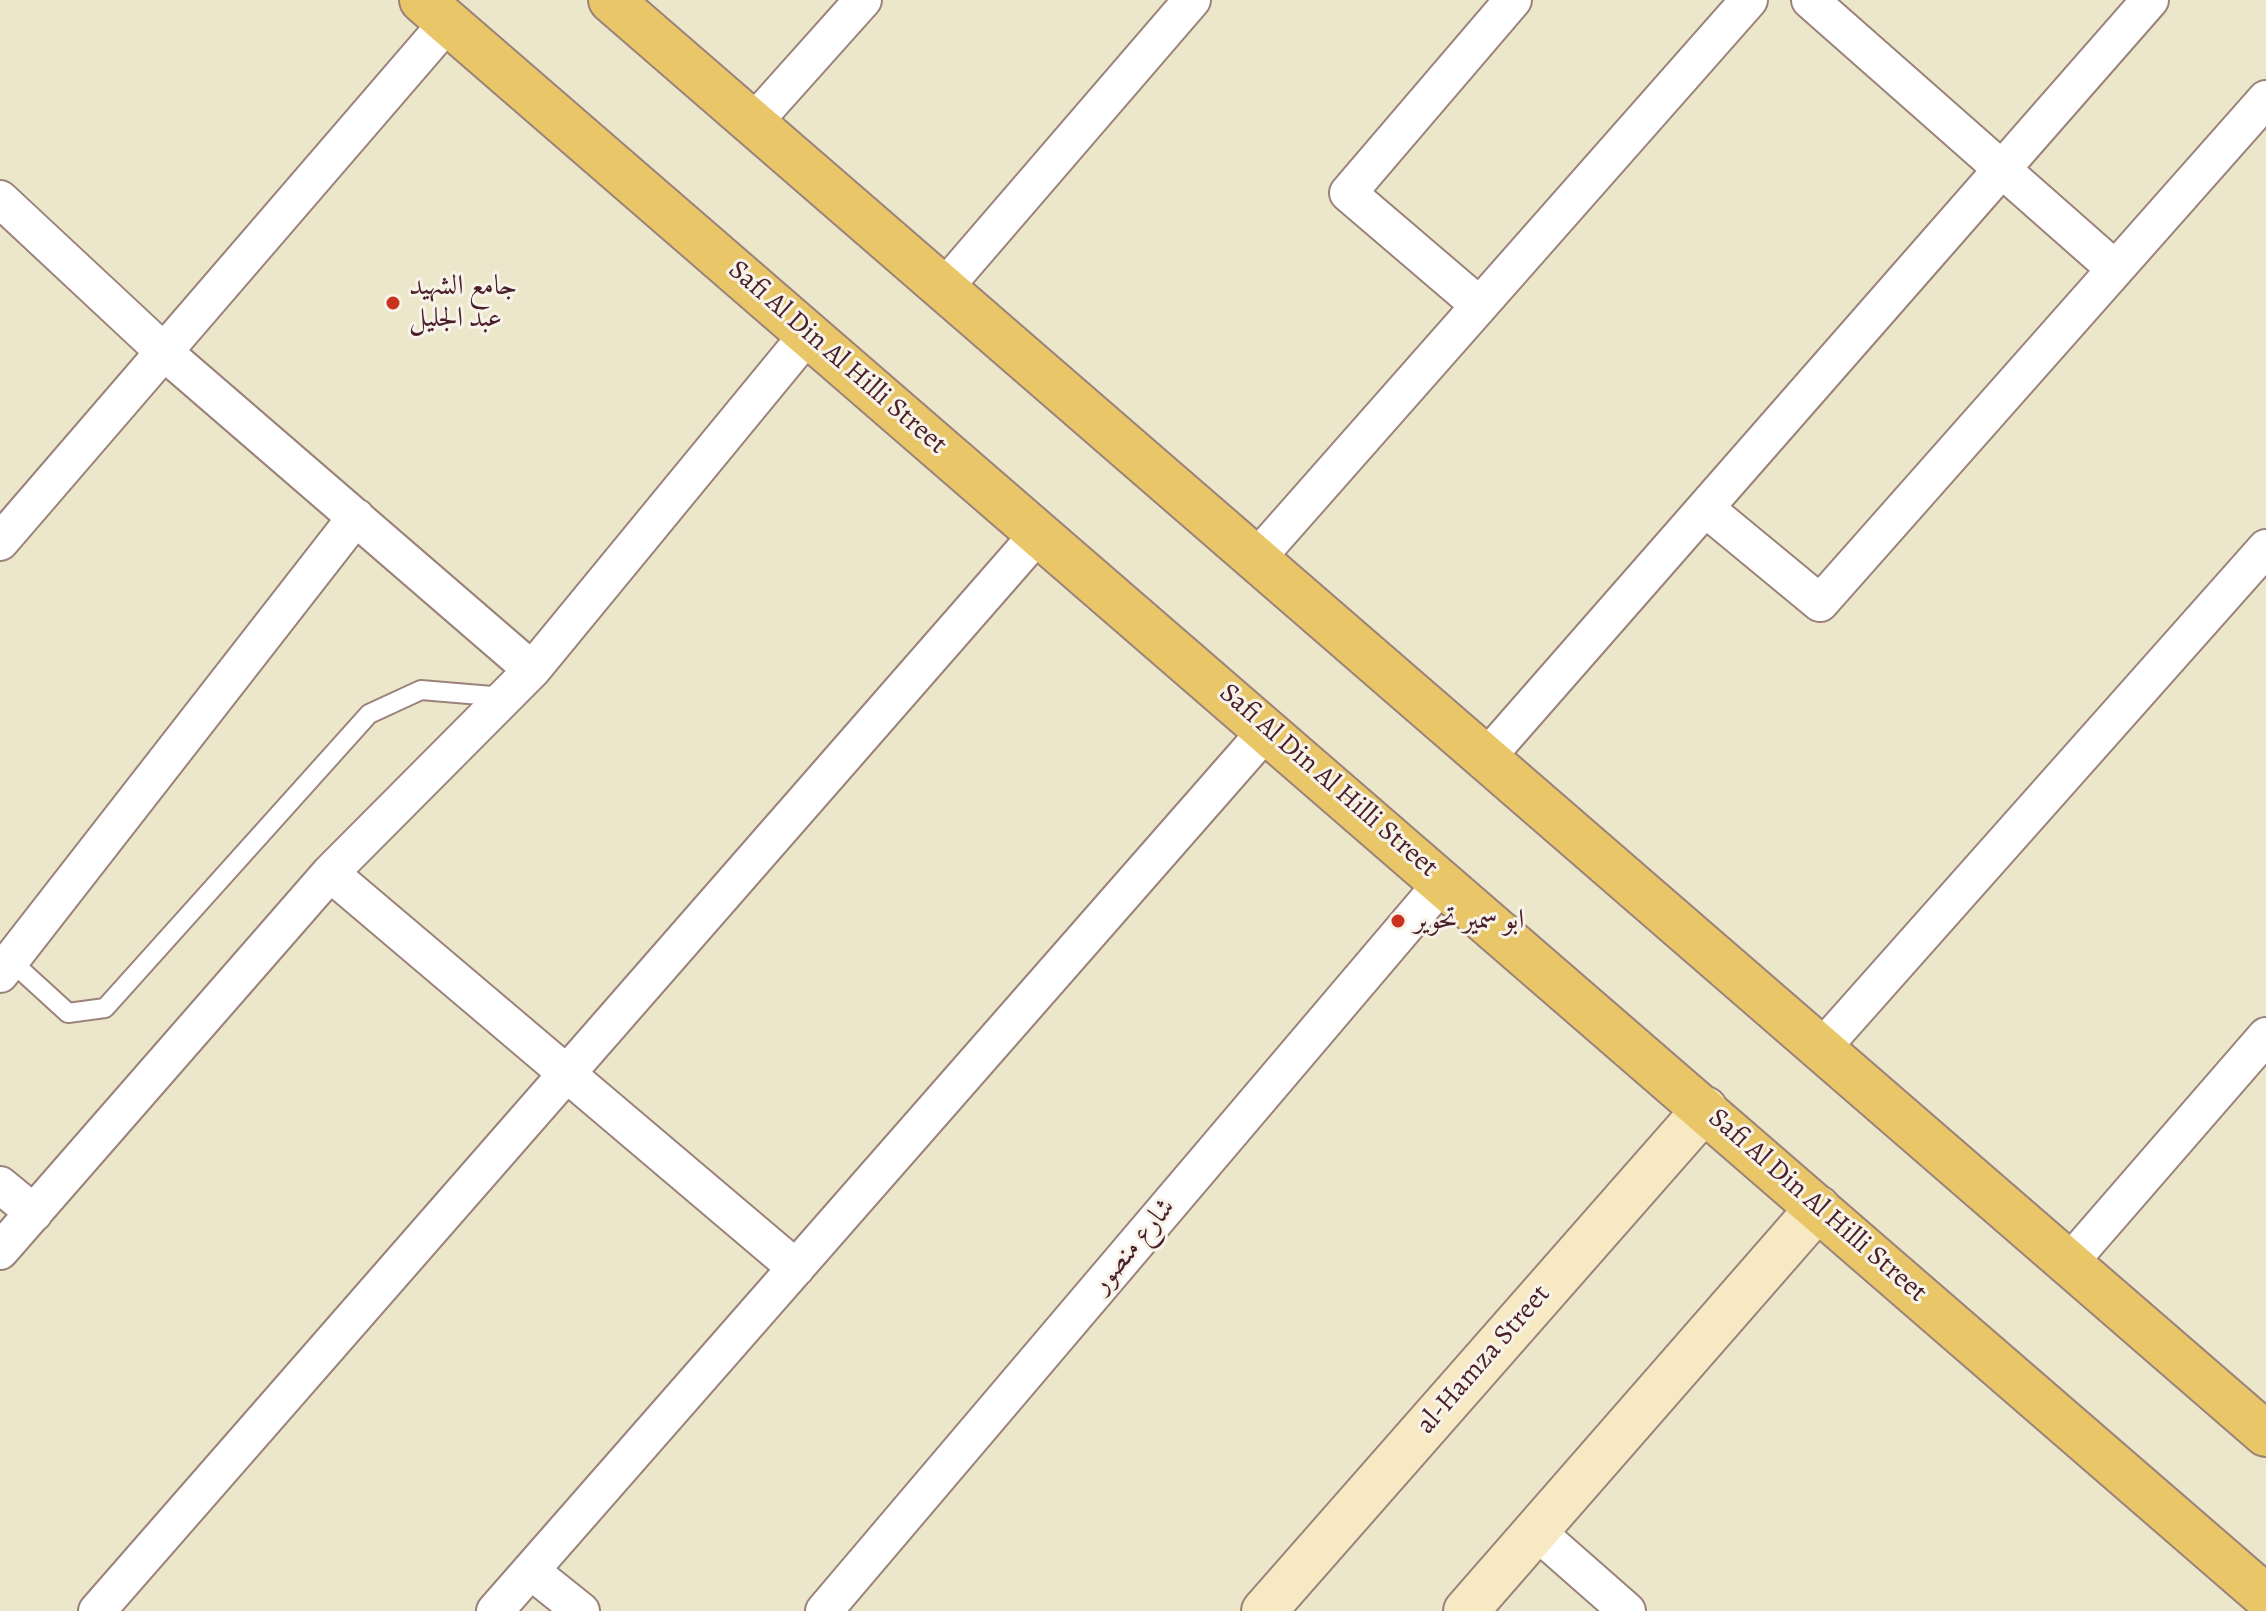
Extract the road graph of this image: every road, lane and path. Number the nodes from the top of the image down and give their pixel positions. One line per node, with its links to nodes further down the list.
1 (611, 0): 10 (main road)
2 (863, 0): 10 (street)
3 (1192, 0): 14 (street)
4 (1513, 0): 15 (street)
5 (1749, 0): 15 (street)
6 (1810, 0): 11 (street)
7 (2150, 0): 11 (street)
8 (435, 11): 16 (main road, Safi Al Din Al Hilli Street); 17 (street)
9 (2266, 99): 13 (street)
10 (753, 123): 14 (main road)
11 (2000, 171): 13 (street); 18 (street)
12 (0, 199): 17 (street)
13 (2115, 269): 18 (street)
14 (944, 288): 23 (main road)
15 (1479, 305): 23 (street)
16 (809, 333): 20 (main road, Safi Al Din Al Hilli Street); 24 (street)
17 (164, 352): 19 (street); 21 (street)
18 (1705, 508): 27 (street)
19 (356, 517): 24 (street); 30 (street)
20 (1040, 532): 26 (main road, Safi Al Din Al Hilli Street); 33 (street)
21 (0, 542)
22 (2266, 548): 32 (street)
23 (1256, 559): 27 (main road)
24 (532, 670): 25 (street)
25 (504, 697): 28 (street); 30 (lane)
26 (1268, 729): 29 (main road, Safi Al Din Al Hilli Street); 40 (street)
27 (1486, 758): 32 (main road)
28 (330, 873): 33 (street); 37 (street)
29 (1444, 881): 34 (main road, Safi Al Din Al Hilli Street); 48 (street, شارع منصور)
30 (5, 968)
31 (2266, 1036): 39 (street)
32 (1821, 1049): 39 (main road)
33 (568, 1072): 40 (street); 45 (street)
34 (1705, 1109): 36 (main road, Safi Al Din Al Hilli Street); 49 (street, al-Hamza Street)
35 (0, 1185): 37 (street)
36 (1818, 1208): 42 (street); 44 (main road, Safi Al Din Al Hilli Street)
37 (34, 1213): 38 (street)
38 (0, 1251)
39 (2069, 1263): 41 (main road)
40 (796, 1268): 43 (street)
41 (2263, 1424)
42 (1536, 1531): 50 (street); 51 (street)
43 (531, 1571): 46 (street); 47 (street)
44 (2266, 1597)
45 (97, 1611)
46 (495, 1611)
47 (581, 1611)
48 (824, 1611)
49 (1264, 1611)
50 (1466, 1611)
51 (1627, 1611)

